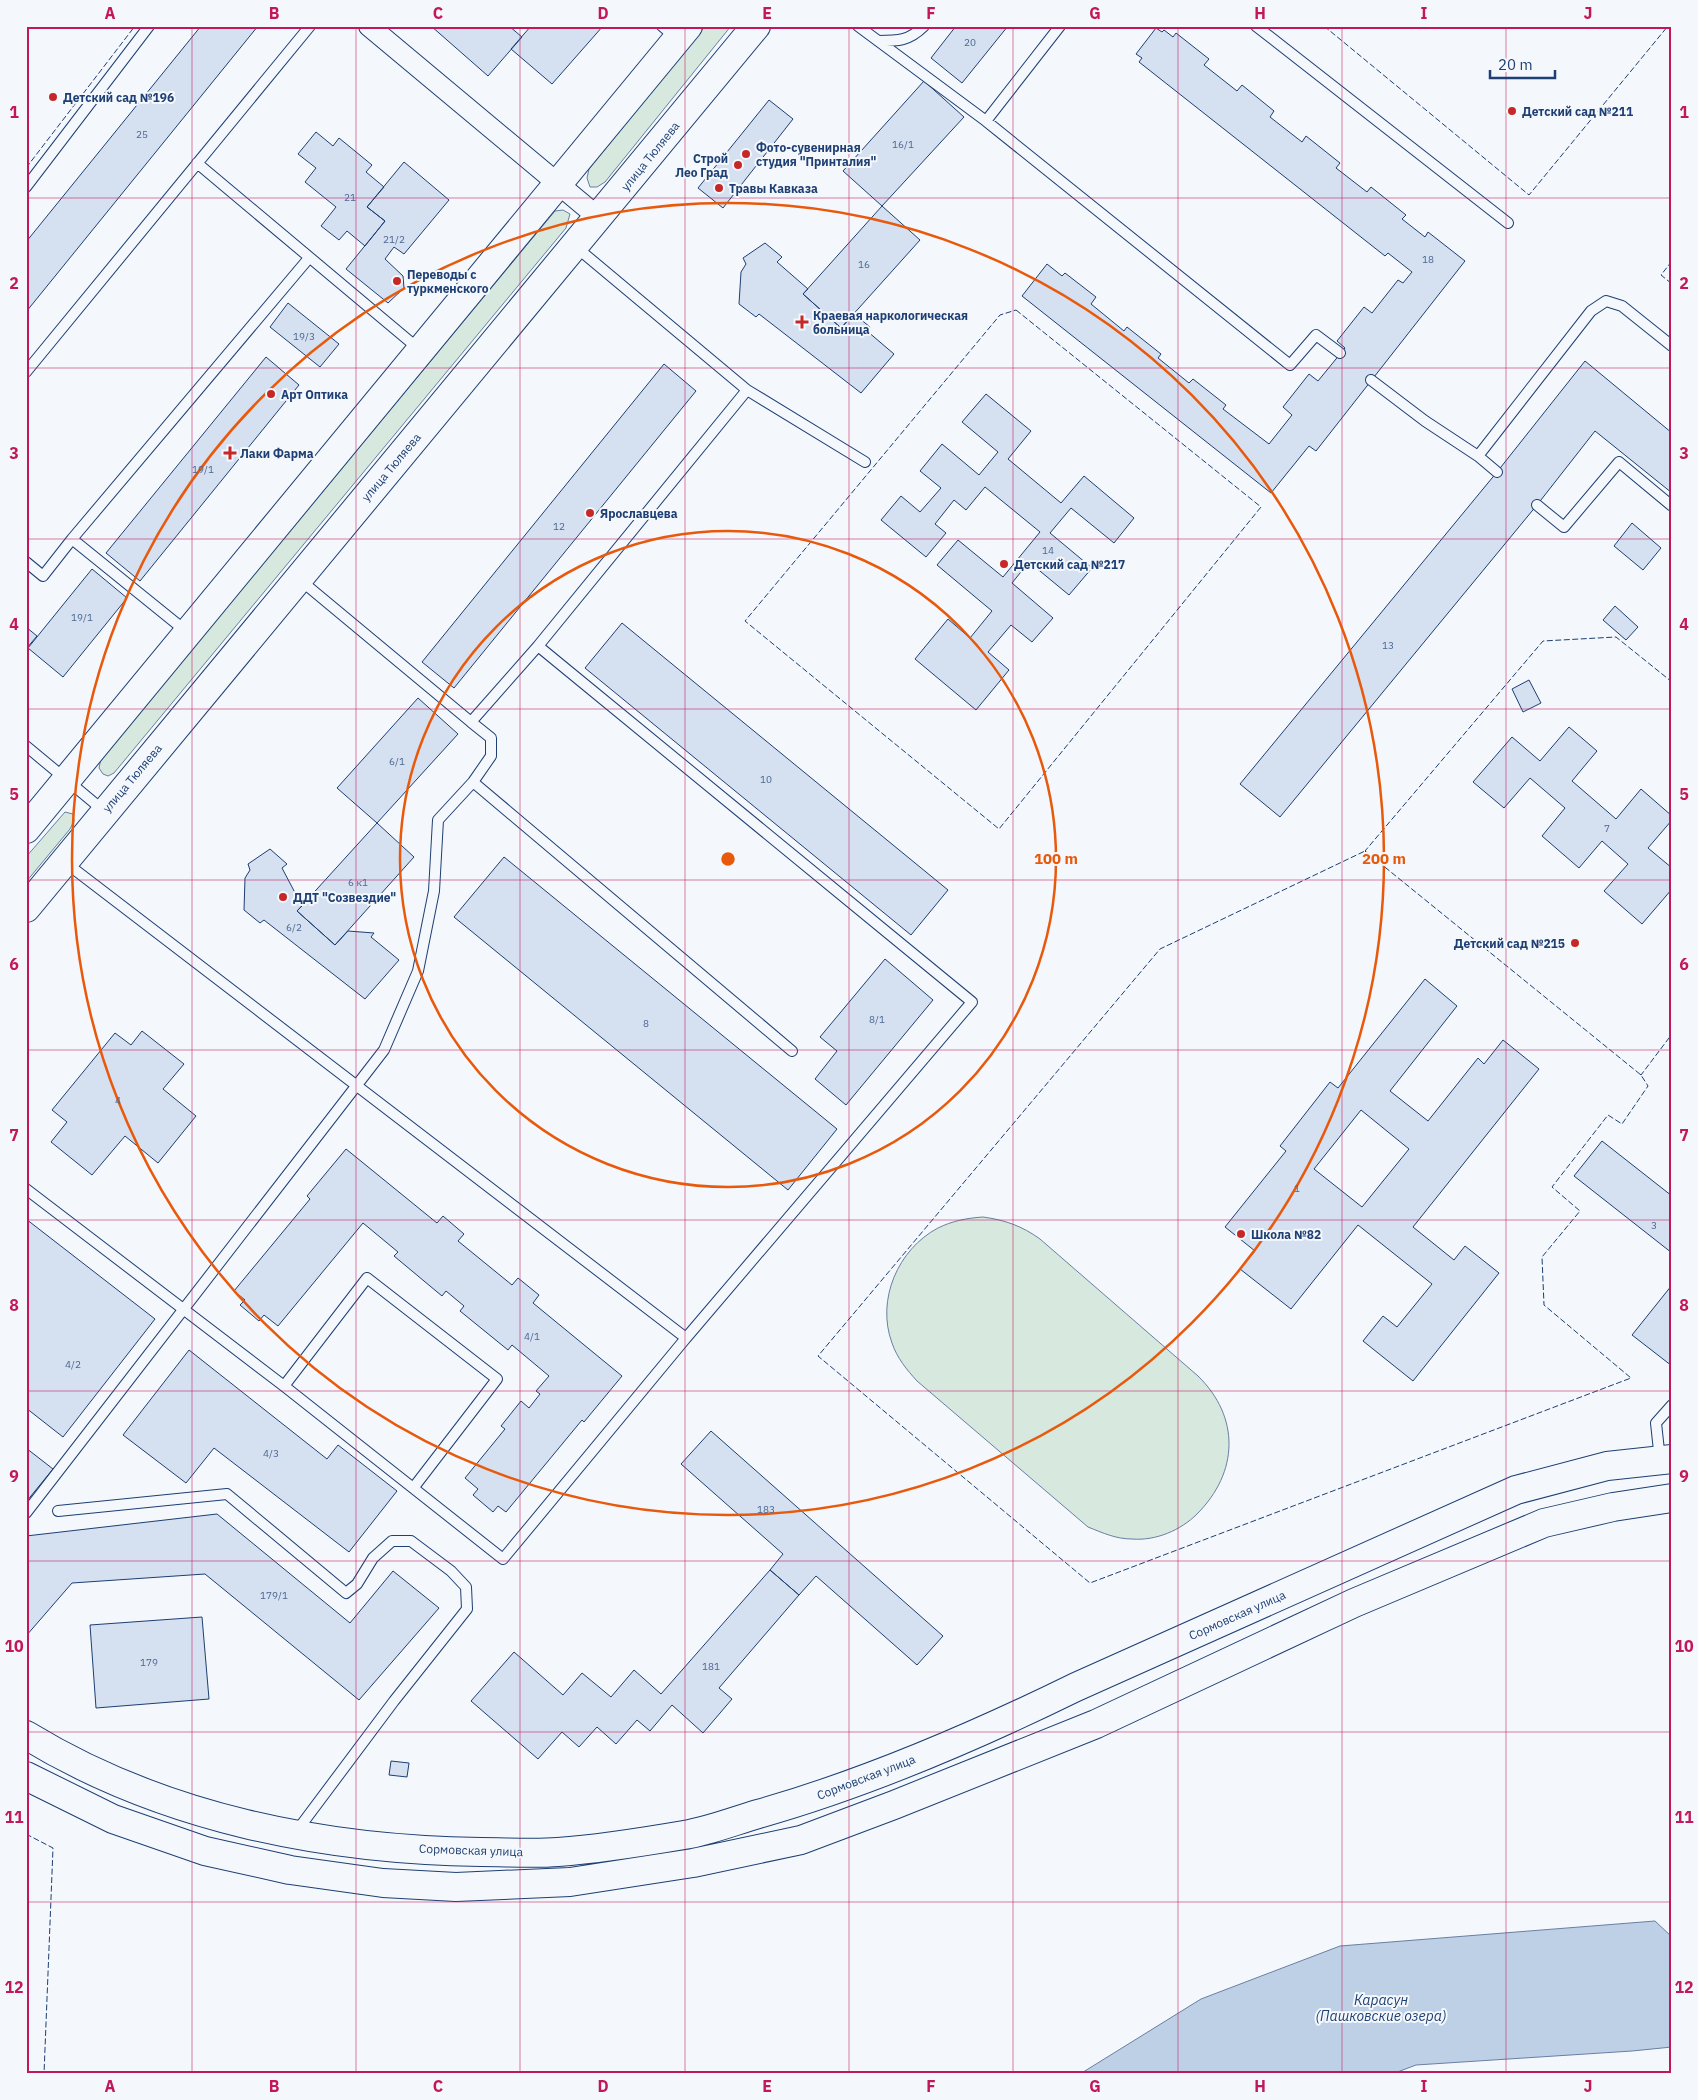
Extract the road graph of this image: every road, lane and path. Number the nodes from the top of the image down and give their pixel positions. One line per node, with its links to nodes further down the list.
1 (150, 26): 14 (lane)
2 (310, 26): 12 (lane)
3 (369, 26): 13 (street)
4 (756, 26): 15 (main road, улица Тюляева)
5 (858, 26): 10 (lane)
6 (924, 26): 10 (lane)
7 (1060, 26): 11 (lane)
8 (1256, 26): 16 (lane)
9 (676, 31): 13 (main road)
10 (878, 41): 11 (lane)
11 (986, 121): 21 (lane)
12 (197, 163): 18 (lane); 22 (lane)
13 (557, 183): 15 (street); 20 (main road)
14 (26, 186)
15 (599, 218): 17 (main road, улица Тюляева)
16 (1508, 223)
17 (575, 246): 24 (lane); 32 (main road, улица Тюляева)
18 (309, 258): 20 (lane); 30 (lane)
19 (1672, 346): 25 (lane)
20 (421, 351): 33 (main road)
21 (1340, 353)
22 (26, 372)
23 (1371, 380): 25 (lane)
24 (747, 390): 26 (lane); 34 (lane)
25 (1478, 456): 27 (lane)
26 (865, 462)
27 (1497, 472)
28 (1537, 505): 29 (lane)
29 (1672, 506)
30 (72, 539): 31 (lane); 33 (lane)
31 (26, 562)
32 (298, 579): 35 (lane); 39 (main road, улица Тюляева)
33 (187, 632): 37 (main road)
34 (538, 646): 35 (lane); 47 (lane)
35 (472, 722): 38 (lane)
36 (26, 746): 37 (lane)
37 (66, 780): 39 (lane); 40 (main road)
38 (473, 782): 43 (lane); 44 (lane)
39 (105, 811): 41 (main road, улица Тюляева)
40 (26, 829)
41 (64, 861): 42 (main road, улица Тюляева); 44 (lane)
42 (26, 908)
43 (792, 1052)
44 (357, 1087): 46 (lane); 47 (lane)
45 (26, 1189): 46 (lane)
46 (184, 1311): 48 (lane); 54 (lane)
47 (686, 1338): 51 (lane)
48 (284, 1386): 51 (lane); 51 (lane)
49 (1672, 1405): 50 (lane)
50 (1666, 1459): 57 (main road, Сормовская улица)
51 (414, 1487)
52 (1672, 1498): 59 (main road)
53 (58, 1511): 58 (lane)
54 (26, 1513)
55 (26, 1735): 58 (main road, Сормовская улица)
56 (26, 1776): 59 (main road)
57 (780, 1808): 58 (main road, Сормовская улица); 59 (main road)
58 (294, 1835)
59 (790, 1842)

